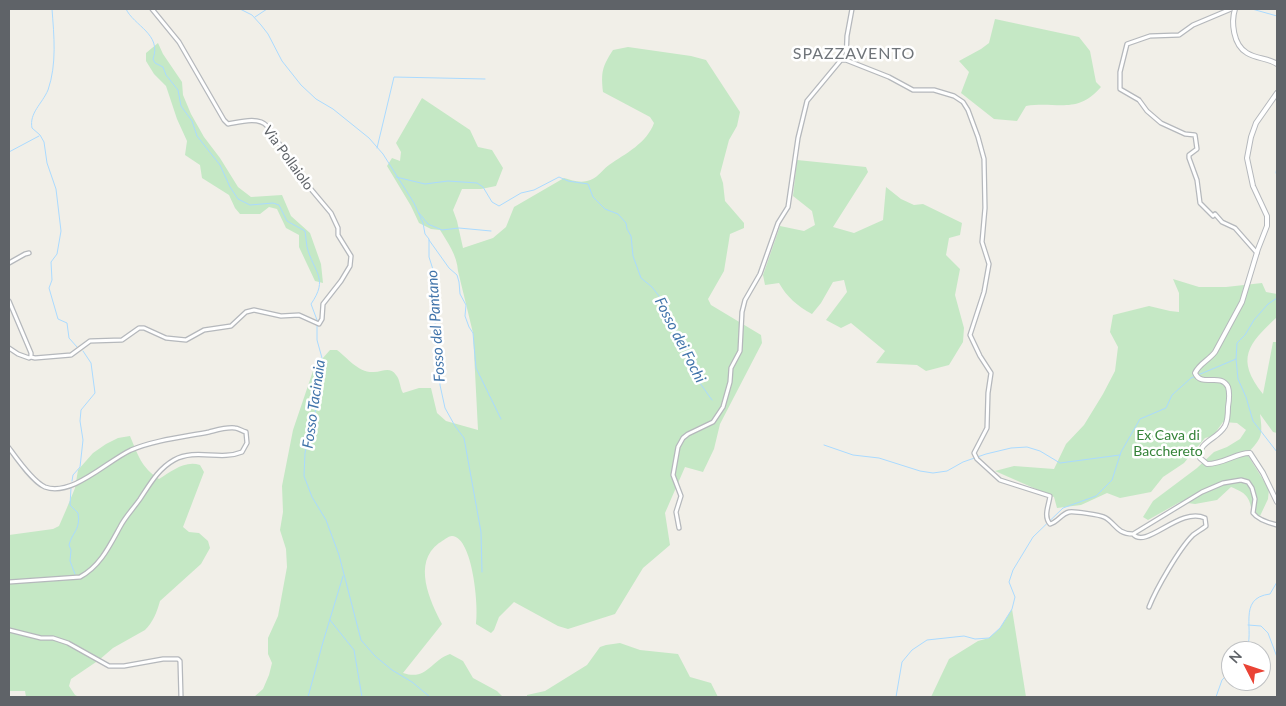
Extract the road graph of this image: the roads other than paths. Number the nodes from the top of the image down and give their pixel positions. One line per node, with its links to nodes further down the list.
1 (152, 9): 13 (street, Via Pollaiolo)
2 (852, 9): 5 (street)
3 (1231, 9): 9 (street)
4 (1236, 9): 6 (street)
5 (843, 60): 17 (street); 18 (street)
6 (1277, 64)
7 (1277, 92): 9 (street)
8 (29, 253): 10 (street)
9 (1257, 253): 15 (street)
10 (9, 263)
11 (9, 301): 13 (street)
12 (9, 348): 13 (street)
13 (31, 357)
14 (9, 448): 19 (street)
15 (1277, 502)
16 (1277, 525): 18 (street)
17 (679, 528)
18 (1133, 534): 20 (street)
19 (9, 582)
20 (1148, 607)
21 (9, 630): 22 (street)
22 (181, 697)

